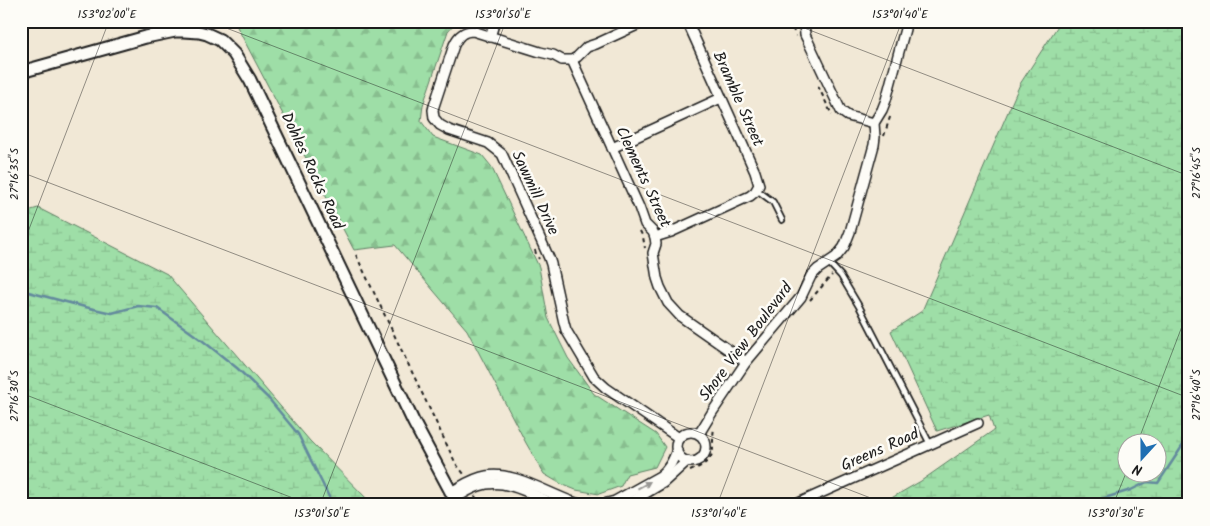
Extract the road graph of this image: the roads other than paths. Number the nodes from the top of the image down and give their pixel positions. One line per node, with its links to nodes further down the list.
1 (495, 21): 6 (street)
2 (646, 21): 7 (street)
3 (687, 21): 9 (street, Bramble Street)
4 (804, 21): 10 (street)
5 (905, 21): 10 (street, Shore View Boulevard)
6 (490, 36): 7 (street, Sawmill Drive); 19 (street, Sawmill Drive)
7 (572, 60): 11 (street, Clements Street)
8 (21, 72): 23 (street, Dohles Rocks Road)
9 (721, 98): 11 (street); 12 (street, Bramble Street)
10 (874, 124): 15 (street, Shore View Boulevard)
11 (612, 148): 14 (street, Clements Street)
12 (757, 190): 13 (lane); 14 (street)
13 (782, 220)
14 (655, 237): 16 (street, Clements Street)
15 (829, 263): 16 (street, Shore View Boulevard); 20 (lane)
16 (746, 362): 18 (street, Shore View Boulevard)
17 (978, 423): 20 (street, Greens Road)
18 (699, 434): 19 (street); 22 (street)
19 (679, 438): 21 (street)
20 (930, 444): 28 (street, Greens Road)
21 (677, 450): 22 (street); 26 (street, one-way to 21)
22 (687, 461): 27 (street)
23 (454, 498): 24 (street); 25 (street)
24 (556, 505)
25 (583, 505)
26 (600, 505)
27 (626, 505)
28 (794, 505)

